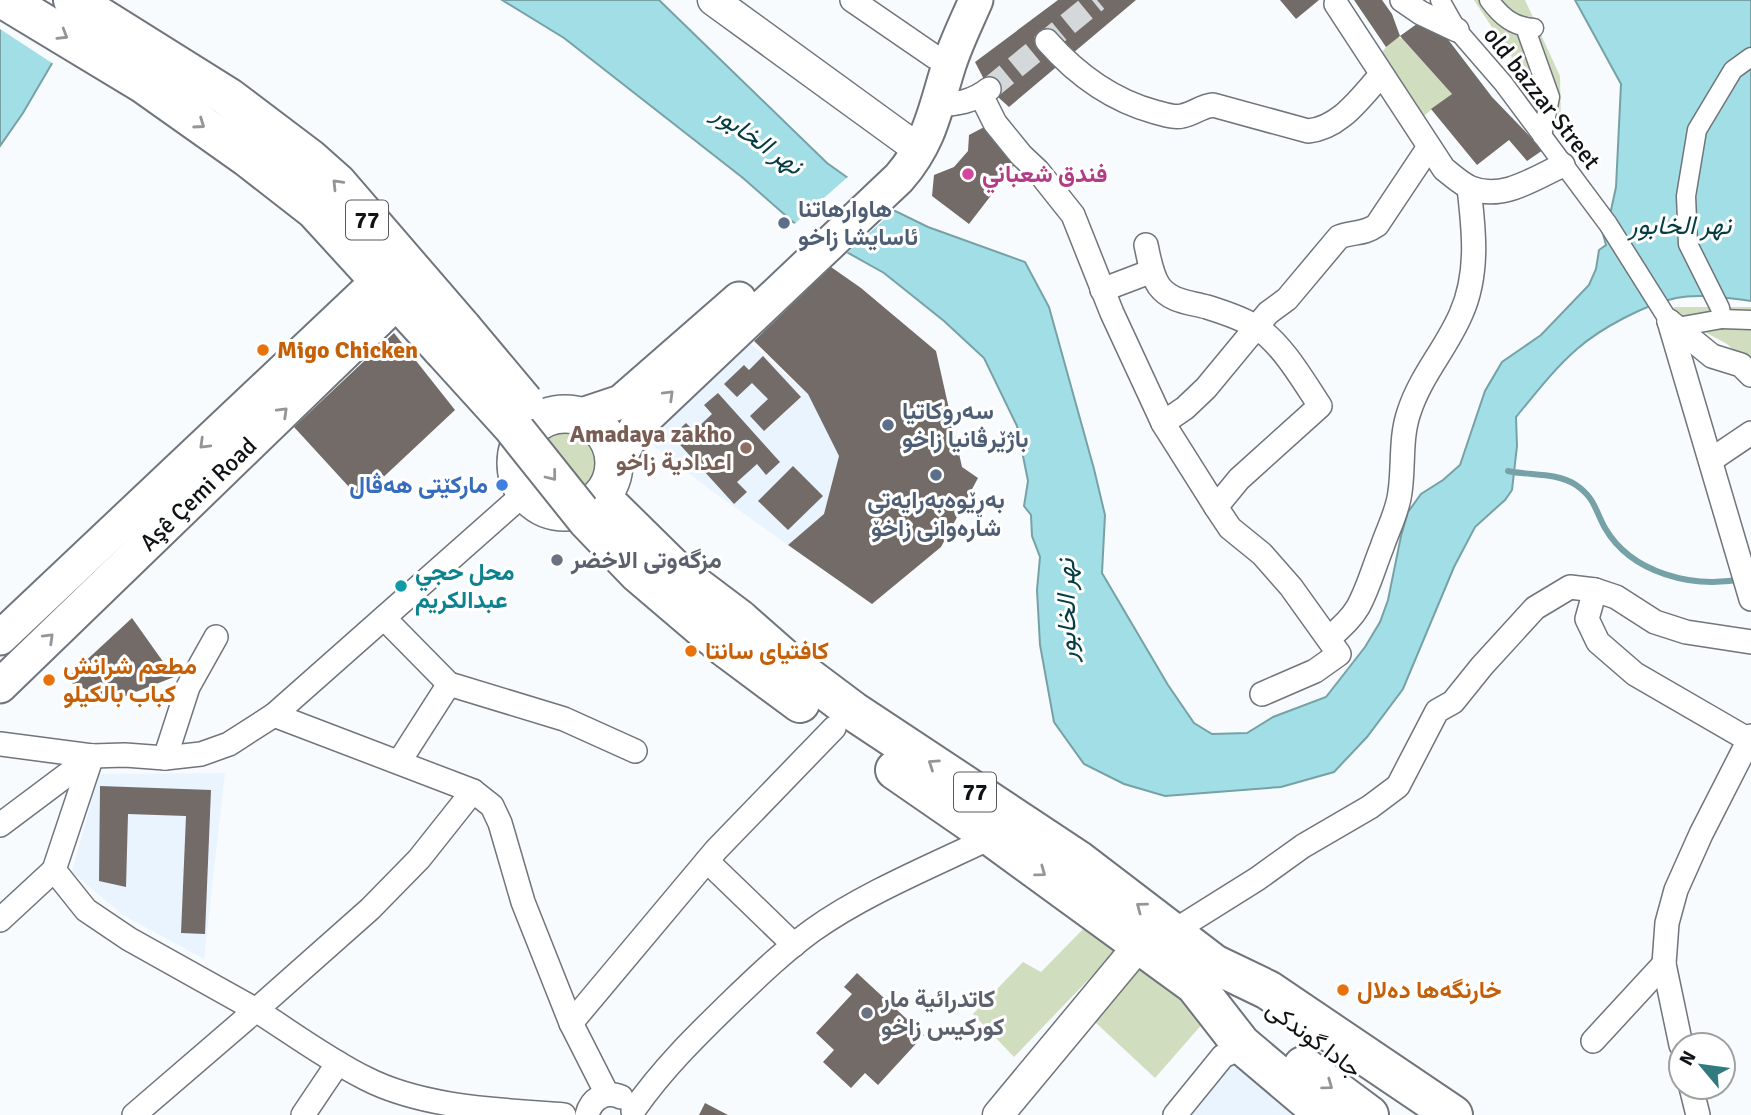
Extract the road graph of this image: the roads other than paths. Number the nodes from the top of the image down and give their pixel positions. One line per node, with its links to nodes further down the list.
1 (5, 0): 15 (highway, 77, one-way to 15)
2 (73, 0): 15 (highway, 77)
3 (713, 0): 20 (street)
4 (852, 0): 13 (street)
5 (957, 0): 13 (main road)
6 (976, 0): 17 (main road)
7 (1402, 0): 11 (street)
8 (1440, 0): 11 (street, old bazzar Street)
9 (1493, 1): 18 (street)
10 (1336, 4): 16 (street)
11 (1457, 30): 18 (street, old bazzar Street)
12 (1047, 41): 16 (street)
13 (935, 57): 20 (main road)
14 (1751, 57): 29 (street)
15 (152, 70): 23 (highway, 77, one-way to 15); 27 (highway, 77, one-way to 27)
16 (1381, 75): 19 (street)
17 (937, 105): 20 (main road); 26 (street)
18 (1542, 136): 21 (street, old bazzar Street)
19 (1429, 147): 22 (street); 32 (street)
20 (899, 160): 28 (main road)
21 (1563, 165): 22 (street); 31 (street, old bazzar Street)
22 (1469, 188): 52 (street)
23 (373, 228): 33 (highway, 77); 34 (main road)
24 (1146, 245): 25 (street)
25 (1152, 271): 26 (street); 32 (street)
26 (1102, 290): 38 (street)
27 (383, 296): 33 (highway, 77); 36 (main road); 51 (main road, Aşê Çemi Road, one-way to 51); 56 (main road, Aşê Çemi Road, one-way to 27)
28 (756, 298): 37 (main road); 42 (main road, one-way to 28)
29 (1721, 313): 30 (street); 31 (street)
30 (1751, 320)
31 (1673, 324): 35 (street); 41 (street)
32 (1257, 327): 38 (street); 44 (street)
33 (453, 339): 54 (highway, 77, bridge)
34 (510, 359): 36 (main road); 37 (main road)
35 (1751, 374)
36 (466, 401): 40 (main road)
37 (567, 416): 40 (main road); 42 (main road)
38 (1163, 423): 44 (street)
39 (1751, 433): 41 (street)
40 (517, 457): 43 (main road)
41 (1711, 460): 48 (street)
42 (612, 474): 43 (main road); 45 (main road)
43 (541, 502): 46 (main road); 49 (street)
44 (1216, 507): 52 (street)
45 (648, 524): 46 (main road); 54 (main road)
46 (606, 564): 54 (main road)
47 (1595, 590): 53 (street); 60 (street); 72 (street)
48 (1751, 598)
49 (384, 618): 55 (street); 58 (street)
50 (216, 637): 64 (street)
51 (0, 638)
52 (1329, 638): 57 (street)
53 (1751, 642)
54 (783, 675): 59 (highway, 77); 72 (highway, 77, one-way to 54)
55 (449, 684): 62 (street); 65 (street)
56 (0, 686)
57 (1262, 694)
58 (274, 715): 64 (street); 65 (street)
59 (834, 728): 68 (highway, 77); 69 (street)
60 (1750, 738): 74 (street)
61 (0, 744): 63 (street)
62 (635, 751)
63 (92, 756): 64 (street); 67 (street); 70 (street)
64 (165, 758)
65 (399, 762): 66 (street)
66 (473, 791): 76 (street); 77 (street)
67 (0, 825)
68 (992, 837): 72 (highway, 77, one-way to 72); 73 (street)
69 (707, 861): 73 (street); 77 (street)
70 (54, 870): 71 (street); 76 (street)
71 (0, 920)
72 (1157, 938): 75 (highway, 77); 90 (street)
73 (794, 946): 85 (street)
74 (1664, 964): 78 (street); 79 (street)
75 (1204, 974): 80 (highway); 93 (highway, 77, one-way to 93); 94 (highway, جادا گوندکی / 77); 95 (highway)
76 (256, 1010): 81 (street); 86 (street)
77 (571, 1023): 82 (street)
78 (1678, 1031)
79 (1593, 1041)
80 (1244, 1047): 91 (street); 92 (highway)
81 (338, 1063): 83 (street); 87 (street)
82 (607, 1094): 85 (street); 89 (street)
83 (423, 1107): 84 (street)
84 (518, 1113): 88 (street)
85 (634, 1113)
86 (134, 1115)
87 (303, 1115)
88 (564, 1115)
89 (587, 1115)
90 (998, 1115)
91 (1175, 1115)
92 (1325, 1115)
93 (1369, 1115)
94 (1414, 1115)
95 (1453, 1115)

